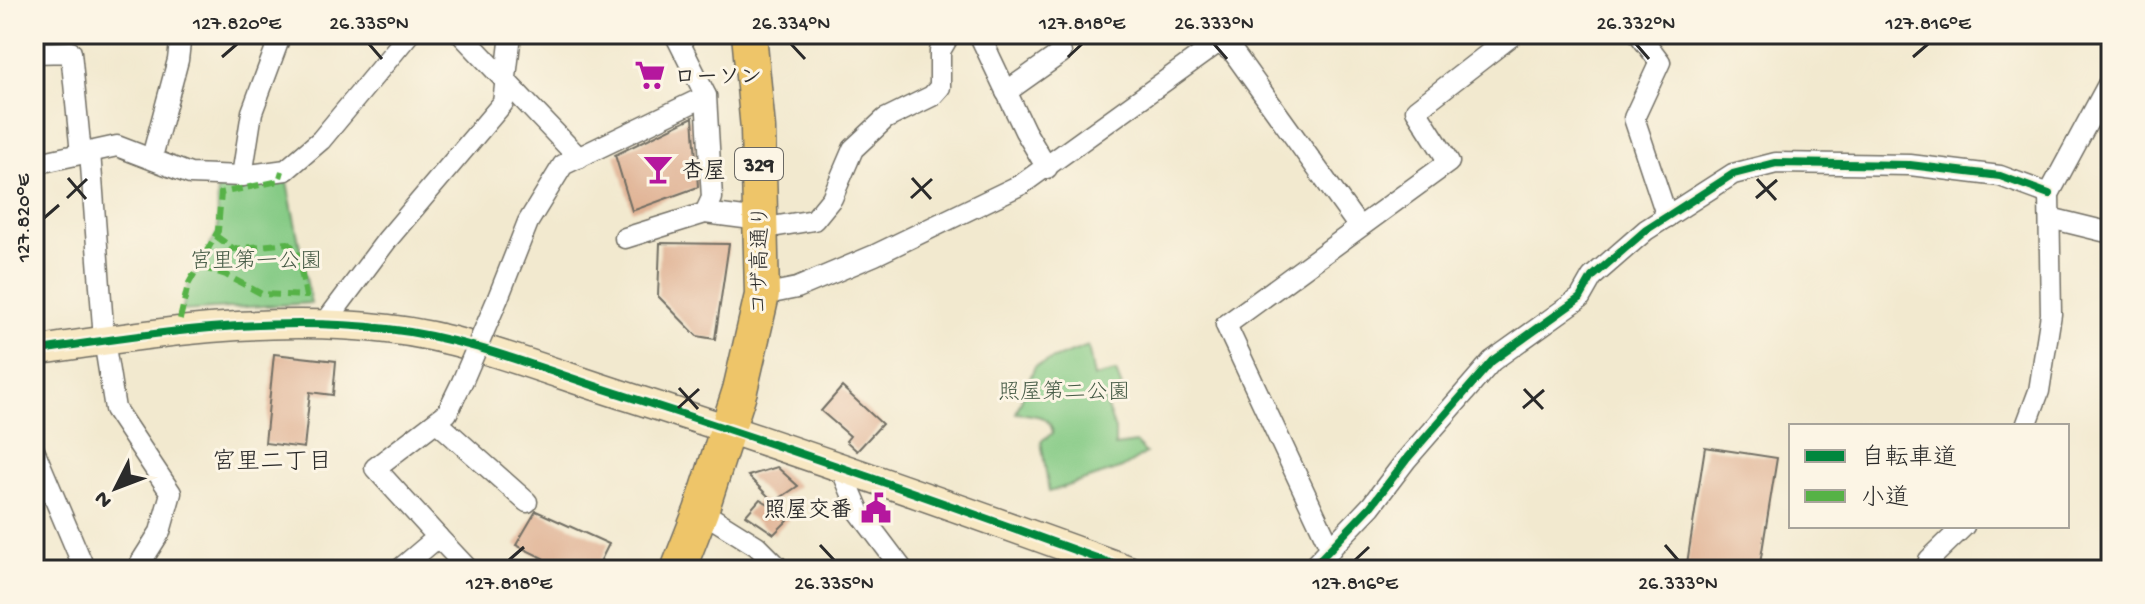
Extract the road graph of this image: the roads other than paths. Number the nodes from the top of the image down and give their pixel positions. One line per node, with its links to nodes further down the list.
1 (181, 34): 20 (street)
2 (281, 34): 24 (street)
3 (409, 34): 24 (street)
4 (461, 34): 16 (street)
5 (511, 34): 16 (street)
6 (675, 34): 18 (street)
7 (749, 34): 29 (highway, コザ高通り / 329)
8 (950, 34): 29 (street)
9 (979, 34): 17 (street)
10 (1514, 34): 30 (street)
11 (1639, 34): 27 (street)
12 (1218, 37): 23 (street); 30 (street)
13 (34, 53): 19 (street)
14 (1061, 53): 17 (street)
15 (2111, 79): 25 (street)
16 (505, 80): 21 (street); 34 (street)
17 (1006, 92): 23 (street)
18 (706, 96): 21 (street); 26 (street)
19 (85, 153): 20 (street); 22 (street); 35 (street)
20 (152, 157): 24 (street)
21 (579, 158): 37 (street, bridge)
22 (34, 164)
23 (1047, 168): 33 (street)
24 (242, 176)
25 (2049, 194): 27 (street); 28 (street)
26 (705, 213): 29 (street); 32 (street)
27 (1667, 217): 46 (street)
28 (2050, 218): 31 (street); 38 (street)
29 (760, 225): 33 (highway, コザ高通り / 329)
30 (1359, 227): 46 (street)
31 (2111, 233)
32 (625, 238)
33 (762, 295): 39 (highway, コザ高通り / 329)
34 (325, 323): 35 (street); 39 (street)
35 (104, 340): 36 (street); 49 (street)
36 (34, 351)
37 (437, 422): 42 (street); 45 (street)
38 (2027, 424)
39 (727, 428): 41 (street); 43 (highway, コザ高通り / 329)
40 (34, 450): 48 (street)
41 (839, 464): 54 (street); 55 (street)
42 (527, 502)
43 (701, 511): 52 (highway, コザ高通り / 329); 53 (street)
44 (1962, 528): 47 (street)
45 (438, 537): 50 (street); 51 (street)
46 (1331, 549): 56 (street)
47 (1929, 560)
48 (85, 570)
49 (136, 570)
50 (399, 570)
51 (469, 570)
52 (678, 570)
53 (781, 570)
54 (903, 570)
55 (1129, 570)
56 (1310, 570)

